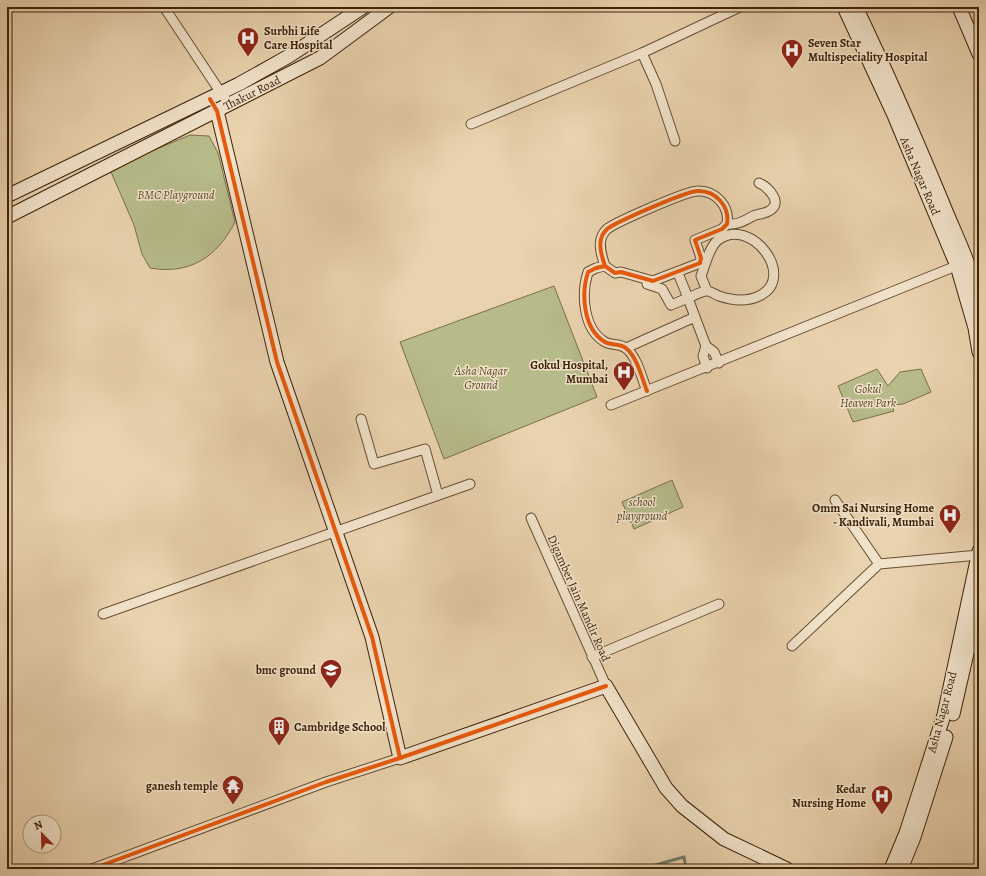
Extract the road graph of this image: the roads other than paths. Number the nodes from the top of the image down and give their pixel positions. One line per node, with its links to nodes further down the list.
1 (164, 7): 10 (street)
2 (364, 7): 10 (street, Thakur Road)
3 (389, 7): 11 (street, Thakur Road)
4 (740, 7): 8 (street)
5 (844, 7): 21 (street, Asha Nagar Road)
6 (856, 7): 21 (street, Asha Nagar Road)
7 (959, 7): 9 (street)
8 (642, 53): 13 (street); 14 (street)
9 (979, 54)
10 (215, 96): 11 (street); 12 (street); 15 (street, Thakur Road)
11 (230, 105): 12 (street, Thakur Road)
12 (217, 111): 16 (street, Thakur Road); 41 (street)
13 (471, 124)
14 (675, 142)
15 (80, 161): 16 (street); 18 (street, Thakur Road)
16 (86, 177): 19 (street, Thakur Road)
17 (759, 183): 20 (street)
18 (7, 196)
19 (7, 217)
20 (727, 224): 22 (street); 24 (street)
21 (963, 264): 26 (street, Asha Nagar Road); 31 (street, Asha Nagar Road); 32 (street)
22 (605, 266): 23 (street); 30 (street)
23 (615, 273): 24 (street); 27 (street)
24 (678, 273): 27 (street)
25 (707, 291): 25 (street); 27 (street)
26 (979, 297)
27 (688, 298): 28 (street)
28 (695, 316): 29 (street); 30 (street)
29 (706, 346): 32 (street); 33 (street)
30 (626, 348): 34 (street)
31 (979, 352)
32 (720, 363): 33 (street)
33 (707, 368): 34 (street)
34 (647, 391): 35 (street)
35 (611, 405)
36 (361, 419): 38 (street)
37 (470, 484): 38 (street)
38 (438, 495): 41 (street)
39 (835, 500): 43 (street)
40 (531, 518): 48 (street, Digamber Jain Mandir Road)
41 (335, 533): 46 (street); 50 (street)
42 (979, 554): 43 (street); 53 (street, Asha Nagar Road)
43 (879, 564): 47 (street)
44 (979, 601): 54 (street, Asha Nagar Road)
45 (719, 604): 48 (street)
46 (103, 614)
47 (792, 646)
48 (592, 657): 49 (street, Digamber Jain Mandir Road)
49 (606, 686): 50 (street); 52 (street)
50 (400, 758): 51 (street)
51 (92, 869)
52 (787, 869)
53 (891, 869)
54 (901, 869)

